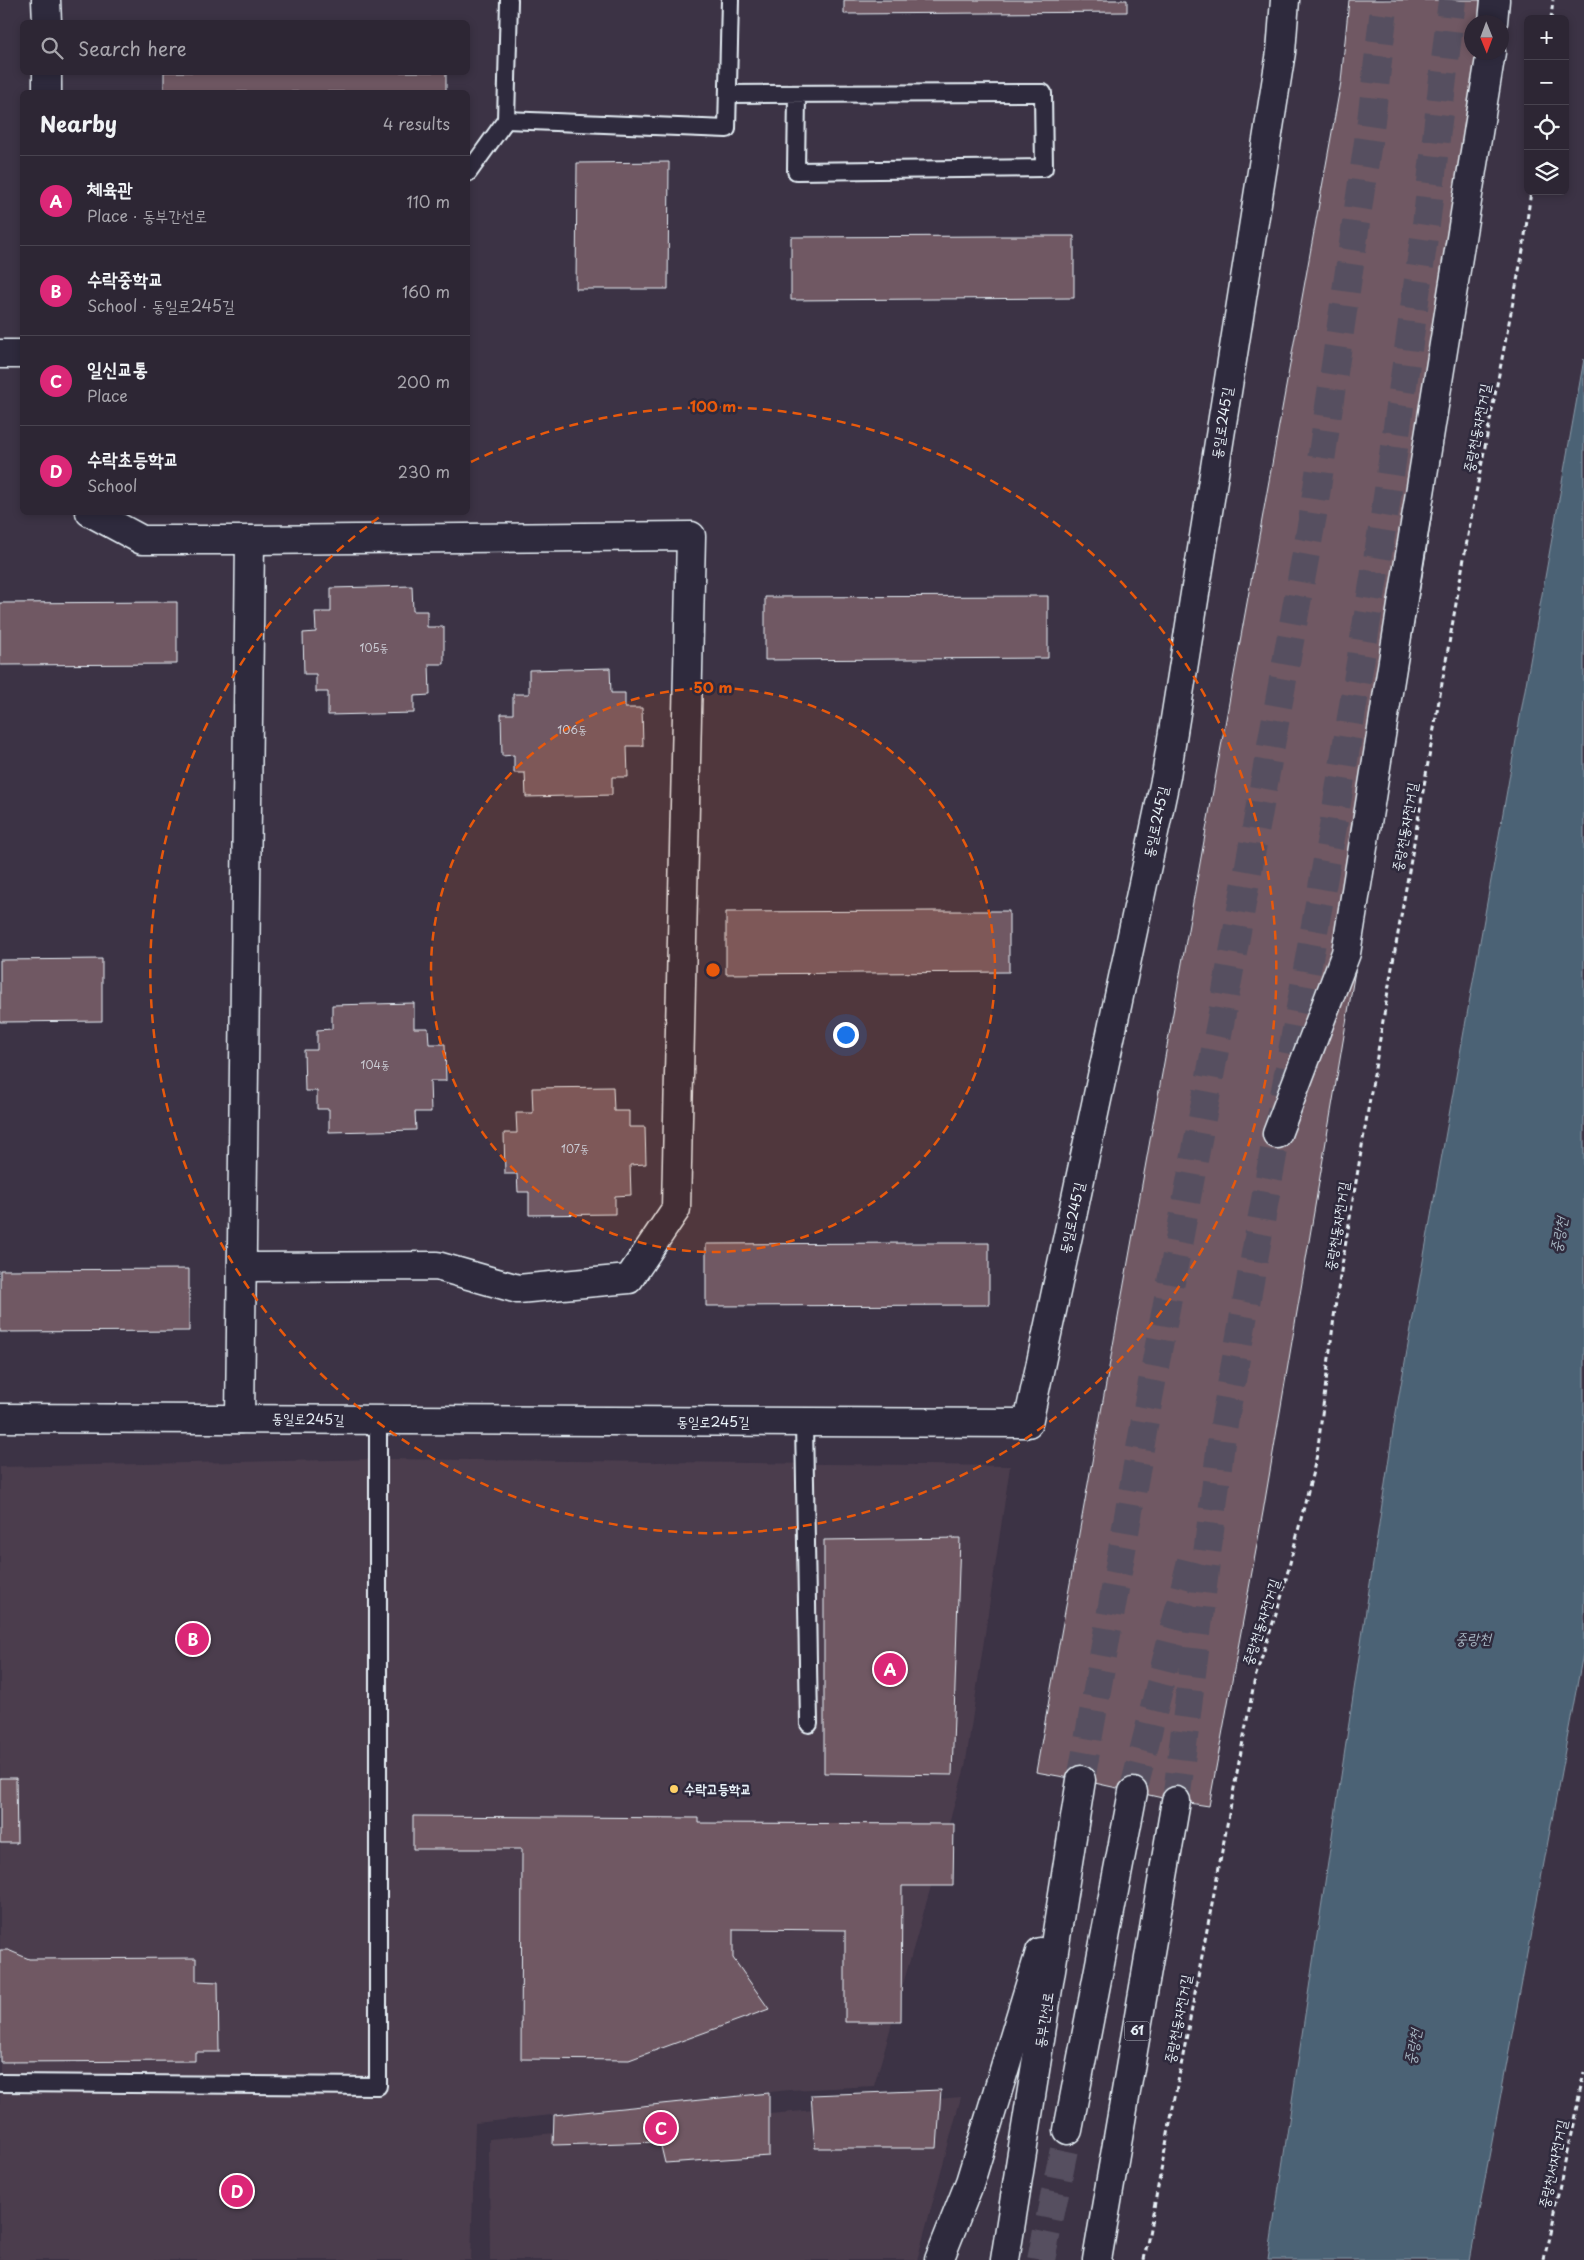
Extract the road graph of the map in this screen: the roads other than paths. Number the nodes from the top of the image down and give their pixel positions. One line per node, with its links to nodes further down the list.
1 (46, 0): 7 (main road)
2 (509, 0): 13 (lane)
3 (730, 0): 11 (lane)
4 (1285, 0): 24 (main road, 동일로245길)
5 (1496, 0): 6 (main road)
6 (1494, 15)
7 (47, 20)
8 (1489, 60): 19 (main road)
9 (47, 75): 10 (main road)
10 (47, 90)
11 (728, 94): 12 (lane); 13 (lane)
12 (797, 94): 12 (lane)
13 (506, 120): 14 (lane)
14 (470, 170)
15 (0, 354): 16 (main road)
16 (20, 354)
17 (96, 515): 18 (main road)
18 (250, 540): 20 (main road); 20 (main road)
19 (1277, 1134)
20 (242, 1267): 22 (main road)
21 (0, 1418): 22 (main road, 동일로245길)
22 (240, 1419): 23 (main road, 동일로245길)
23 (378, 1420): 24 (main road, 동일로245길); 30 (lane)
24 (804, 1422): 25 (lane)
25 (809, 1724)
26 (1082, 1780): 29 (main road, 동부간선로)
27 (1133, 1792): 31 (main road)
28 (1176, 1801): 34 (main road, 61)
29 (1068, 1859): 32 (main road); 33 (main road, 동부간선로)
30 (0, 2083)
31 (1068, 2130)
32 (939, 2260)
33 (1005, 2260)
34 (1096, 2260)

